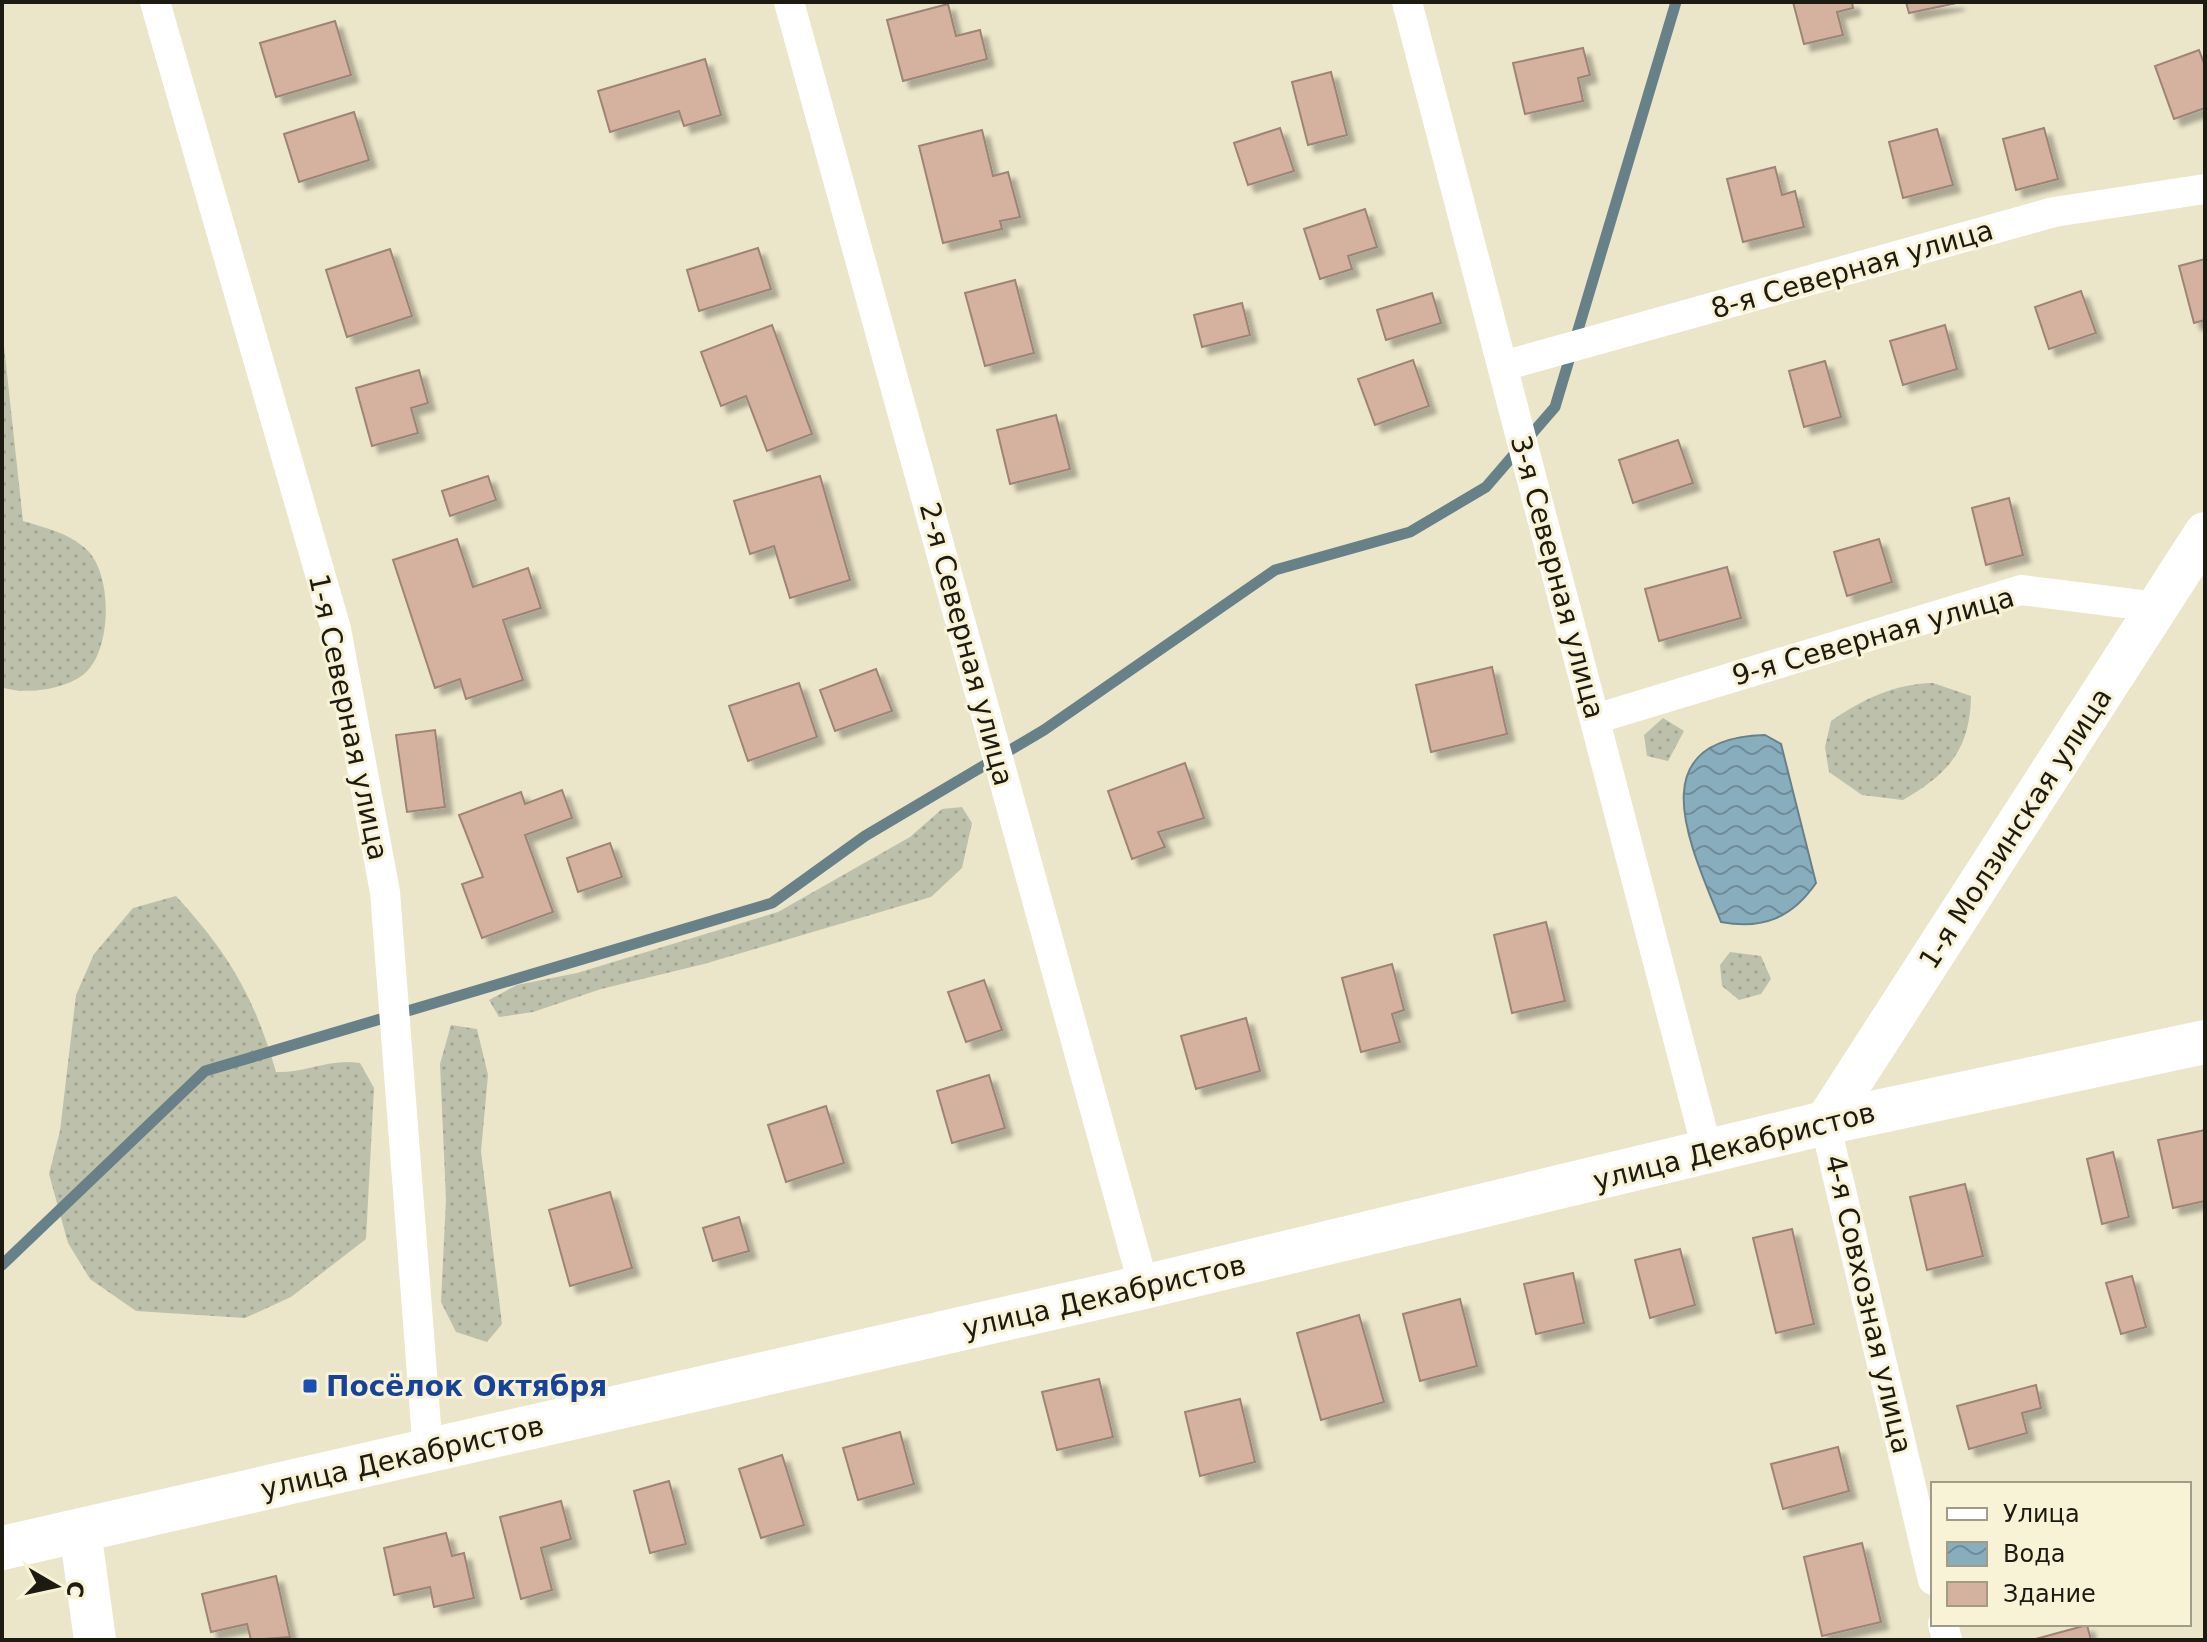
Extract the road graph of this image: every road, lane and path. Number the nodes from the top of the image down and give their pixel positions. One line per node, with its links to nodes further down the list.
1 (155, 2): 13 (street, 1-я Северная улица)
2 (789, 2): 12 (street, 2-я Северная улица)
3 (1418, 4): 5 (street, 3-я Северная улица)
4 (2205, 189): 5 (street, 8-я Северная улица)
5 (1503, 366): 8 (street, 3-я Северная улица)
6 (2205, 533): 7 (street, 1-я Молзинская улица)
7 (2157, 607): 8 (street, 9-я Северная улица); 10 (street, 1-я Молзинская улица)
8 (1595, 719): 11 (street, 3-я Северная улица)
9 (2205, 1042): 10 (highway, улица Декабристов)
10 (1825, 1123): 11 (highway, улица Декабристов); 16 (street, 4-я Совхозная улица)
11 (1708, 1153): 12 (highway, улица Декабристов)
12 (1144, 1287): 13 (highway, улица Декабристов)
13 (428, 1452): 14 (highway, улица Декабристов)
14 (80, 1530): 15 (highway, улица Декабристов); 17 (street)
15 (2, 1548)
16 (1931, 1572)
17 (95, 1640)

